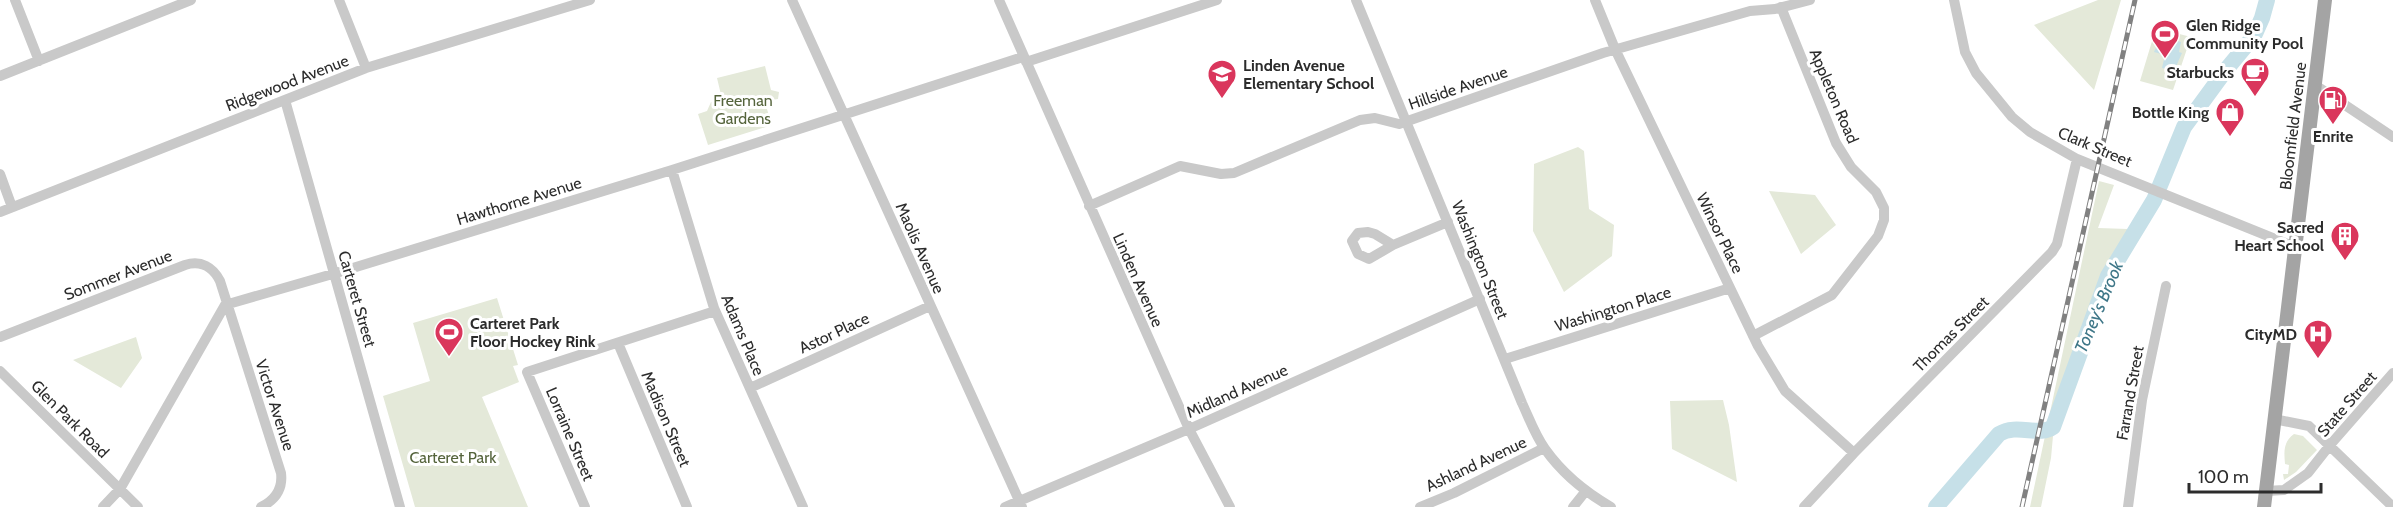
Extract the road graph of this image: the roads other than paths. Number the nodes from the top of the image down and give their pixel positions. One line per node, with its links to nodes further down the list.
1 (15, 0): 17 (street)
2 (191, 0): 17 (street)
3 (339, 0): 18 (street)
4 (792, 0): 22 (street, Maolis Avenue)
5 (999, 0): 16 (street, Linden Avenue)
6 (1217, 0): 16 (street, Hawthorne Avenue)
7 (1356, 0): 23 (street, Washington Street)
8 (1595, 0): 15 (street, Winsor Place)
9 (1810, 0): 14 (street, Hillside Avenue)
10 (1954, 0): 25 (street, Clark Street)
11 (2325, 0): 20 (main road, Bloomfield Avenue)
12 (584, 1): 18 (street, Ridgewood Avenue)
13 (1762, 5): 14 (street, Hillside Avenue); 15 (street, Hillside Avenue)
14 (1781, 7): 41 (street, Appleton Road)
15 (1615, 50): 23 (street, Hillside Avenue); 36 (street, Winsor Place)
16 (1024, 59): 22 (street, Hawthorne Avenue); 28 (street, Linden Avenue)
17 (39, 61): 19 (street)
18 (366, 68): 21 (street, Ridgewood Avenue)
19 (0, 76)
20 (2315, 85): 24 (street); 33 (main road, Bloomfield Avenue)
21 (285, 100): 29 (street, Ridgewood Avenue); 34 (street, Carteret Street)
22 (843, 114): 26 (street, Hawthorne Avenue); 39 (street, Maolis Avenue)
23 (1406, 122): 28 (street, Hillside Avenue); 31 (street, Washington Street)
24 (2393, 136)
25 (2077, 159): 33 (street, Clark Street); 52 (street, Thomas Street)
26 (672, 170): 34 (street, Hawthorne Avenue); 40 (street, Adams Place)
27 (0, 174): 29 (street)
28 (1089, 206): 49 (street, Linden Avenue)
29 (12, 207): 30 (street, Ridgewood Avenue)
30 (0, 212)
31 (1448, 222): 32 (street); 37 (street, Washington Street)
32 (1393, 245)
33 (2295, 247): 48 (main road, Bloomfield Avenue)
34 (335, 274): 38 (street, Hawthorne Avenue); 60 (street, Carteret Street)
35 (2166, 286): 70 (street, Farrand Street)
36 (1730, 288): 41 (street, Winsor Place); 44 (street, Washington Place)
37 (1480, 299): 44 (street, Washington Street); 49 (street, Midland Avenue)
38 (227, 304): 42 (street, Sommer Avenue); 53 (street); 59 (street, Victor Avenue)
39 (930, 306): 47 (street, Astor Place); 56 (street, Maolis Avenue)
40 (715, 311): 43 (street); 47 (street, Adams Place)
41 (1753, 336): 52 (street, Winsor Place)
42 (0, 337)
43 (618, 343): 61 (street, Lorraine Street); 62 (street, Madison Street)
44 (1504, 359): 51 (street, Washington Street)
45 (0, 371): 53 (street, Glen Park Road)
46 (2393, 373): 50 (street, State Street)
47 (750, 388): 63 (street, Adams Place)
48 (2274, 419): 50 (street); 54 (main road, Bloomfield Avenue)
49 (1189, 429): 56 (street, Midland Avenue); 65 (street, Linden Avenue)
50 (2330, 445): 54 (street, State Street); 72 (street)
51 (1544, 448): 55 (street, Washington Street); 66 (street, Ashland Avenue)
52 (1854, 453): 69 (street, Thomas Street)
53 (120, 489): 57 (street); 58 (street)
54 (2266, 491): 71 (main road, Bloomfield Avenue)
55 (1586, 492): 67 (street); 68 (street, Washington Street)
56 (1021, 504): 64 (street, Midland Avenue)
57 (103, 507)
58 (138, 507)
59 (261, 507)
60 (400, 507)
61 (585, 507)
62 (687, 507)
63 (803, 507)
64 (1005, 507)
65 (1230, 507)
66 (1420, 507)
67 (1573, 507)
68 (1611, 507)
69 (1804, 507)
70 (2128, 507)
71 (2264, 507)
72 (2393, 507)

